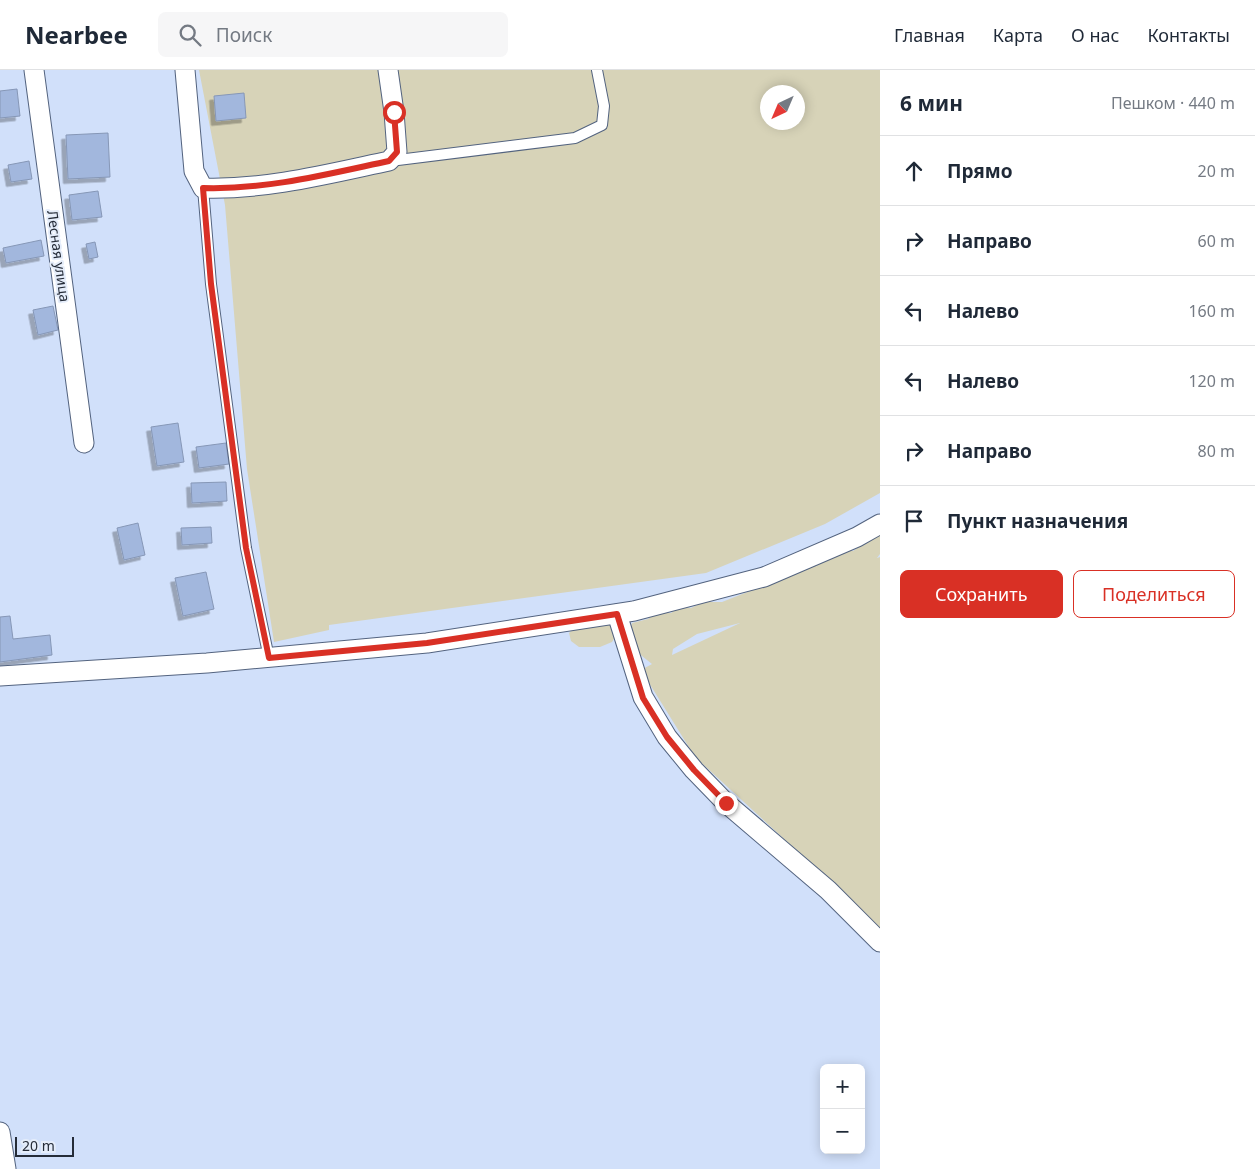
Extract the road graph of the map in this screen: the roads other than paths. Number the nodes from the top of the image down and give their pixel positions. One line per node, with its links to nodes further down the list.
1 (34, 70): 7 (street, Лесная улица)
2 (185, 70): 6 (street)
3 (388, 70): 5 (street)
4 (597, 70): 5 (lane)
5 (389, 161): 6 (street)
6 (203, 188): 10 (lane)
7 (84, 443)
8 (880, 524): 9 (street)
9 (617, 614): 10 (street); 12 (street)
10 (269, 658): 11 (street)
11 (0, 676)
12 (880, 942)
13 (0, 1132): 14 (street)
14 (6, 1169)

